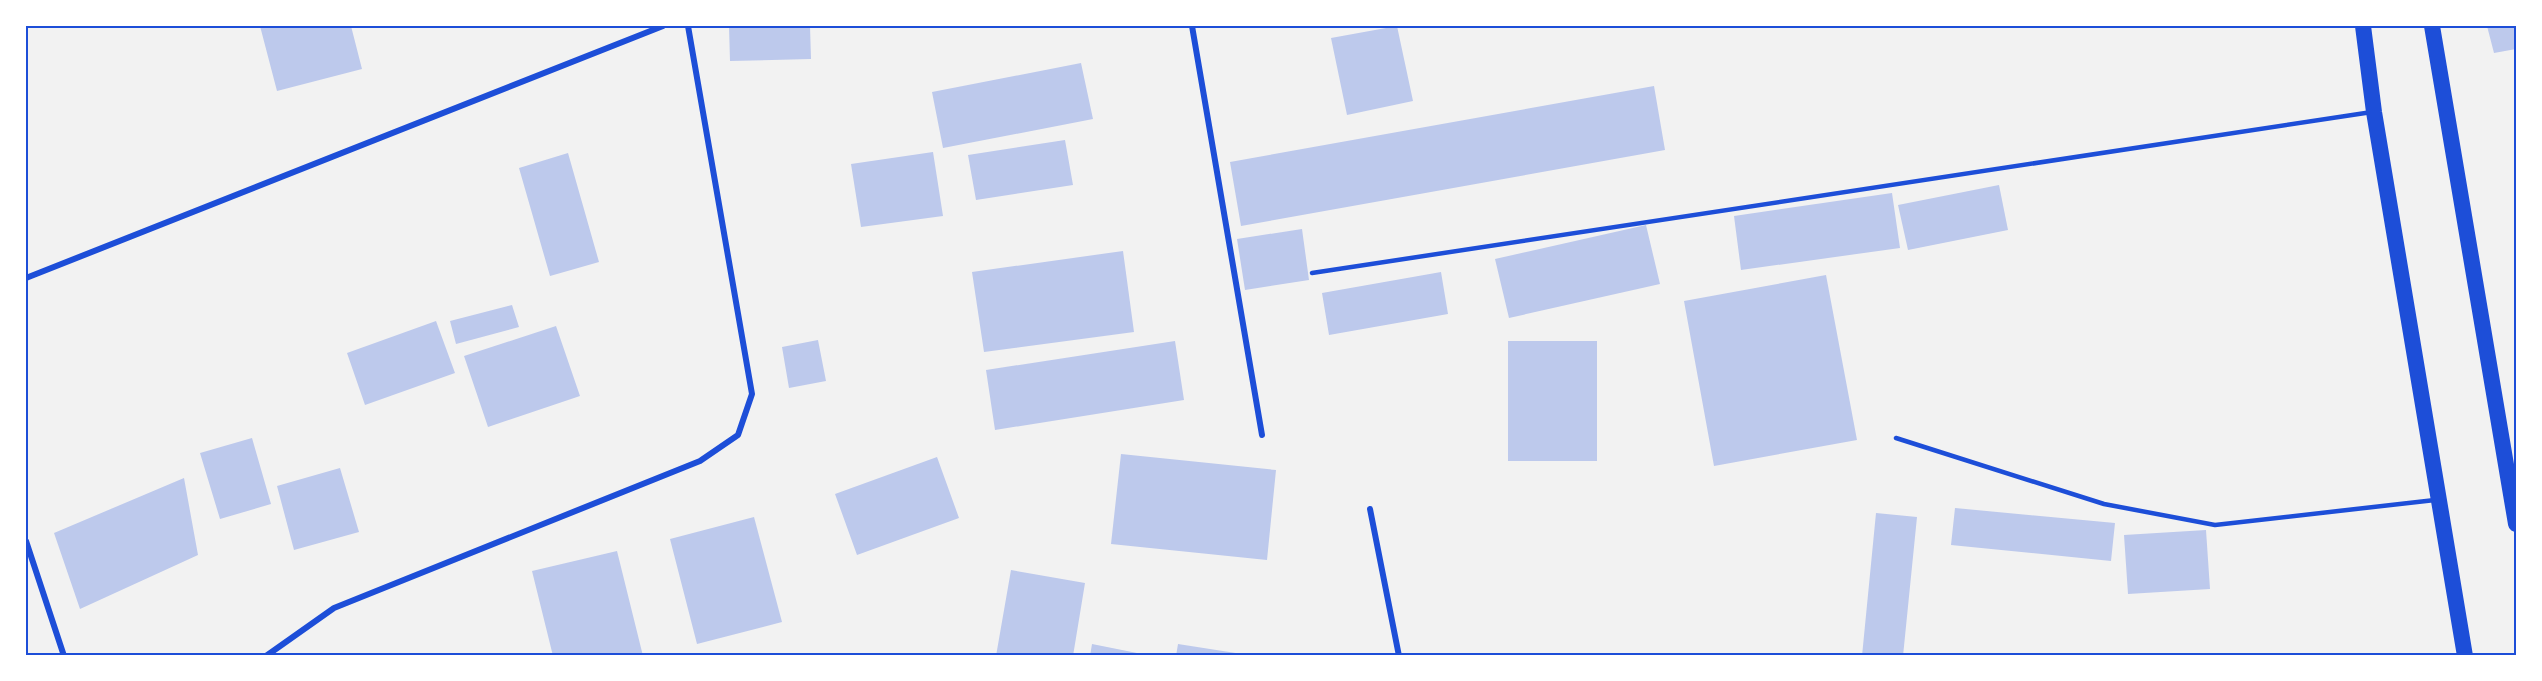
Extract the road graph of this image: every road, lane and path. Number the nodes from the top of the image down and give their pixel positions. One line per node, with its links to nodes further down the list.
1 (663, 26): 8 (street)
2 (688, 26): 16 (street)
3 (1192, 26): 9 (street)
4 (2363, 26): 6 (highway)
5 (2432, 26): 13 (highway)
6 (2374, 112): 7 (lane); 11 (highway)
7 (1312, 273)
8 (26, 278)
9 (1262, 435)
10 (1896, 438): 11 (lane)
11 (2441, 500): 18 (highway)
12 (1370, 509): 17 (street)
13 (2517, 524)
14 (26, 541): 15 (street)
15 (64, 656)
16 (266, 656)
17 (1399, 656)
18 (2465, 656)

